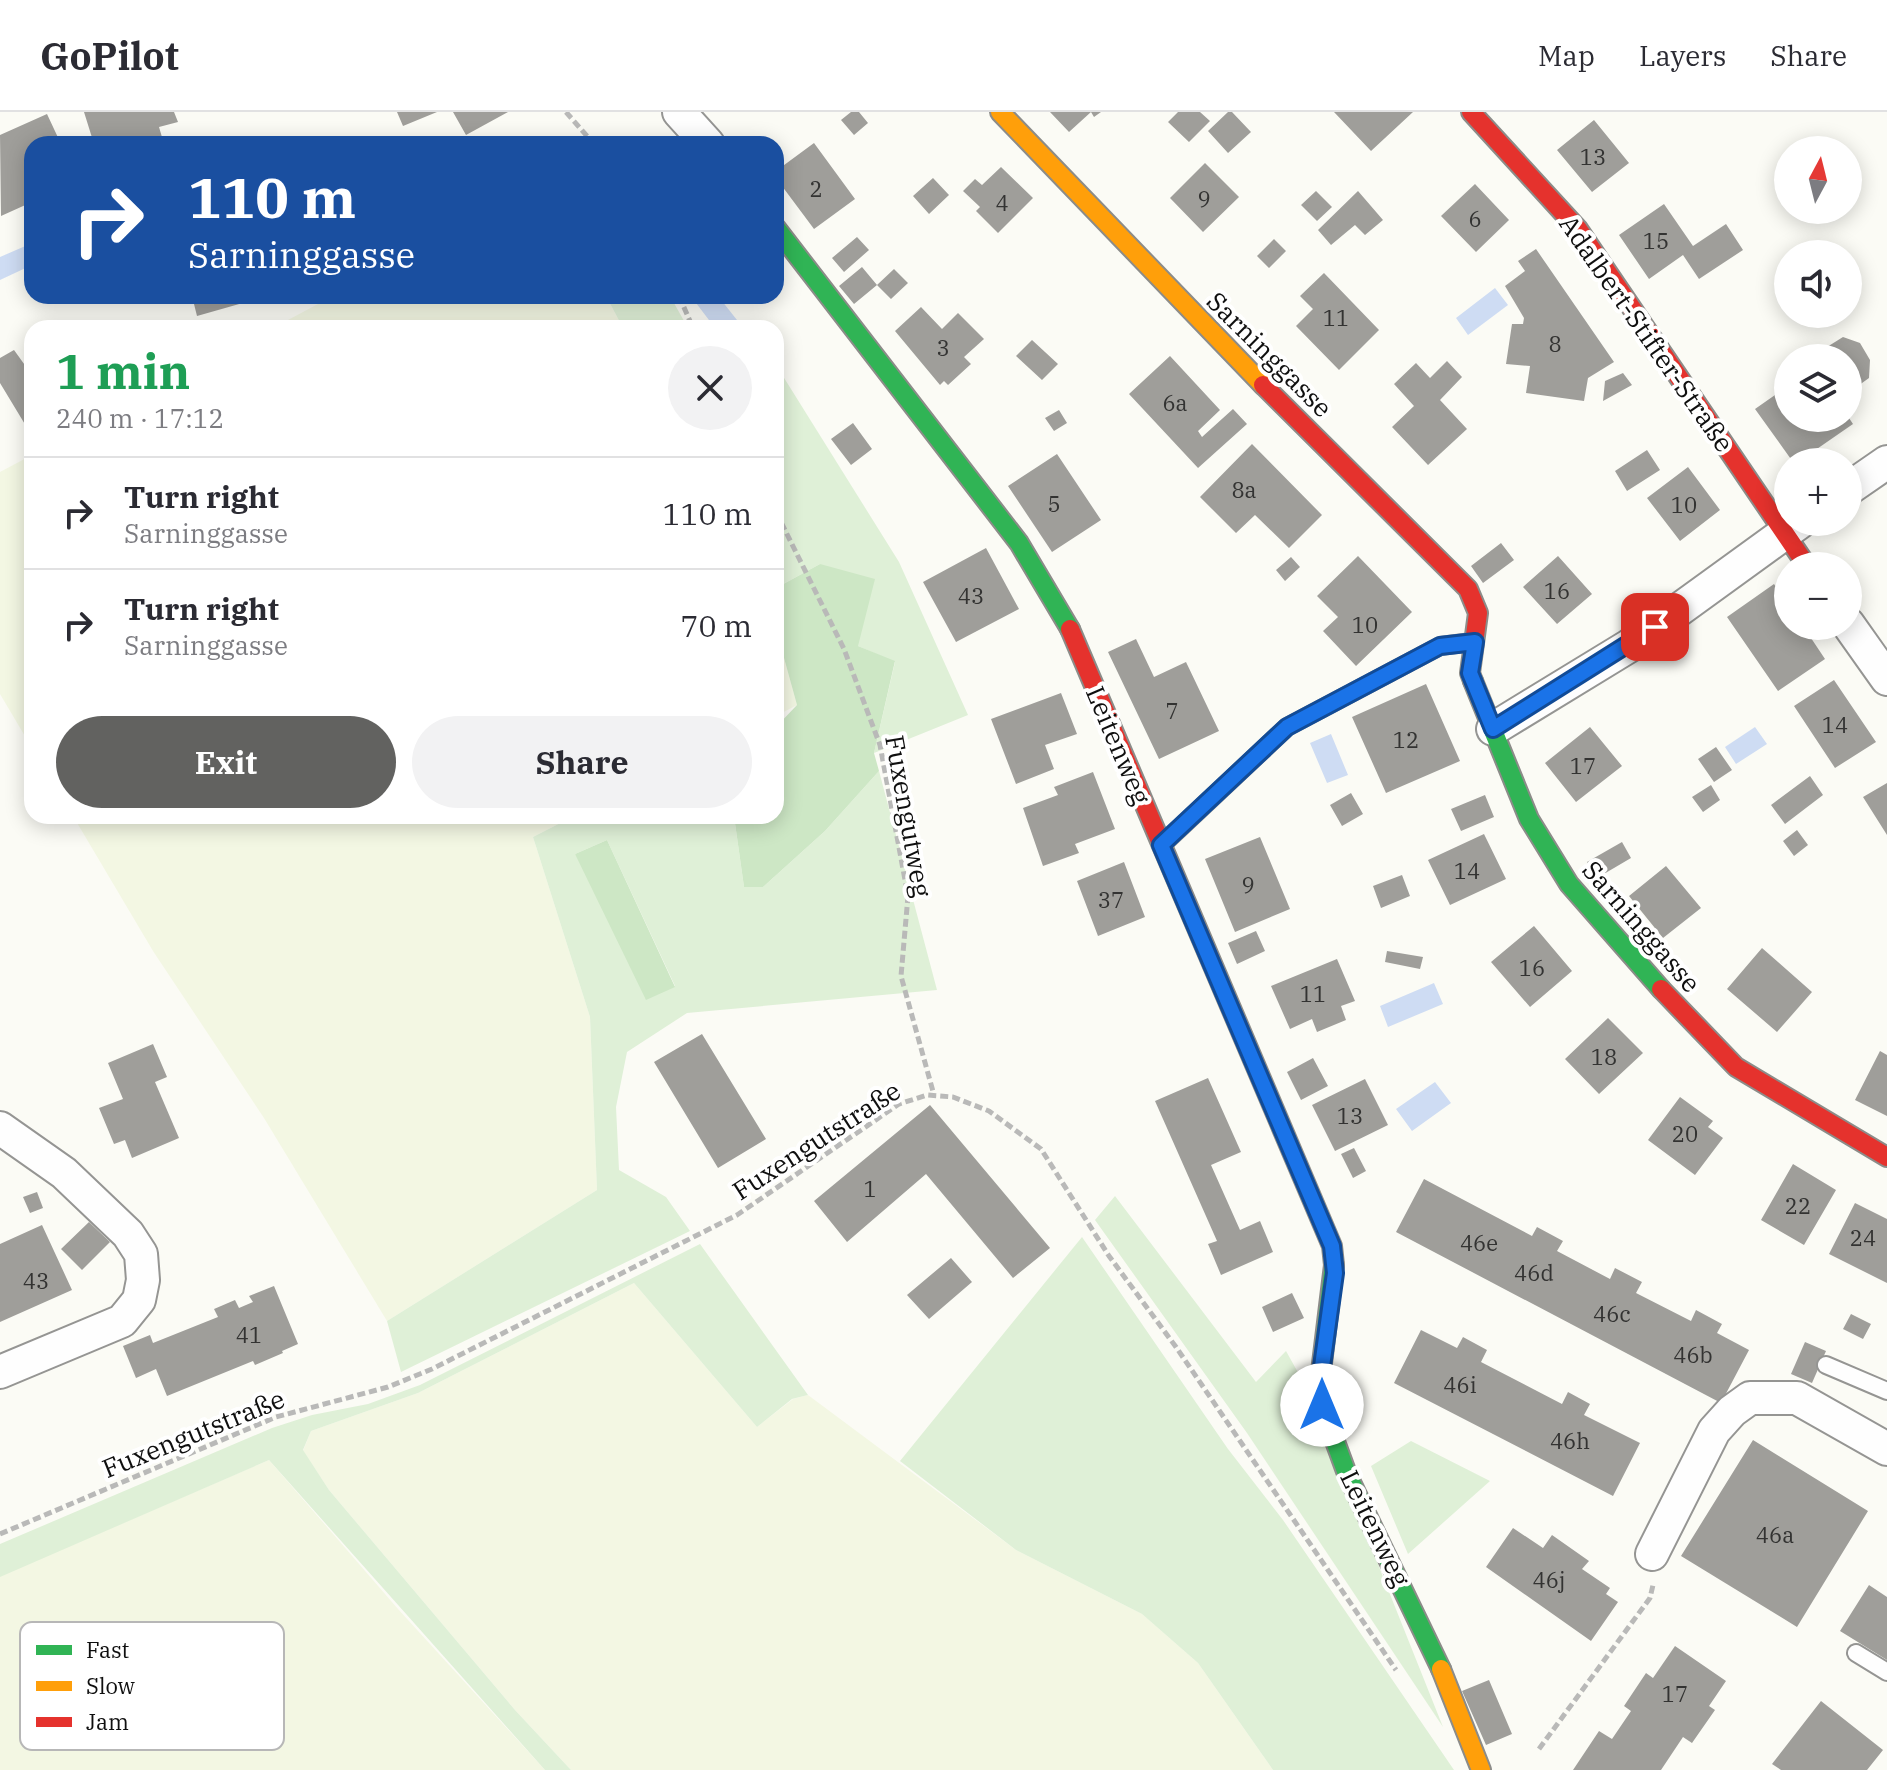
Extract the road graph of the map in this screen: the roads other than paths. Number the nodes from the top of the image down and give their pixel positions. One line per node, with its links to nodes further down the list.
1 (679, 112): 4 (street)
2 (1000, 112): 11 (street, Sarninggasse)
3 (1471, 112): 8 (street, Adalbert-Stifter-Straße)
4 (701, 136)
5 (784, 238): 14 (street, Leitenweg)
6 (1887, 462): 7 (street)
7 (1862, 479)
8 (1774, 503)
9 (1781, 536): 13 (street)
10 (1859, 640): 12 (street)
11 (1475, 642): 13 (street, Sarninggasse); 14 (lane)
12 (1887, 679)
13 (1493, 729): 16 (street, Sarninggasse)
14 (1161, 845): 24 (street, Leitenweg)
15 (0, 1128): 18 (street)
16 (1887, 1157)
17 (1826, 1365): 19 (lane)
18 (0, 1372)
19 (1887, 1391)
20 (1887, 1449): 21 (street)
21 (1652, 1554)
22 (1856, 1653): 23 (lane)
23 (1887, 1672)
24 (1481, 1770)

